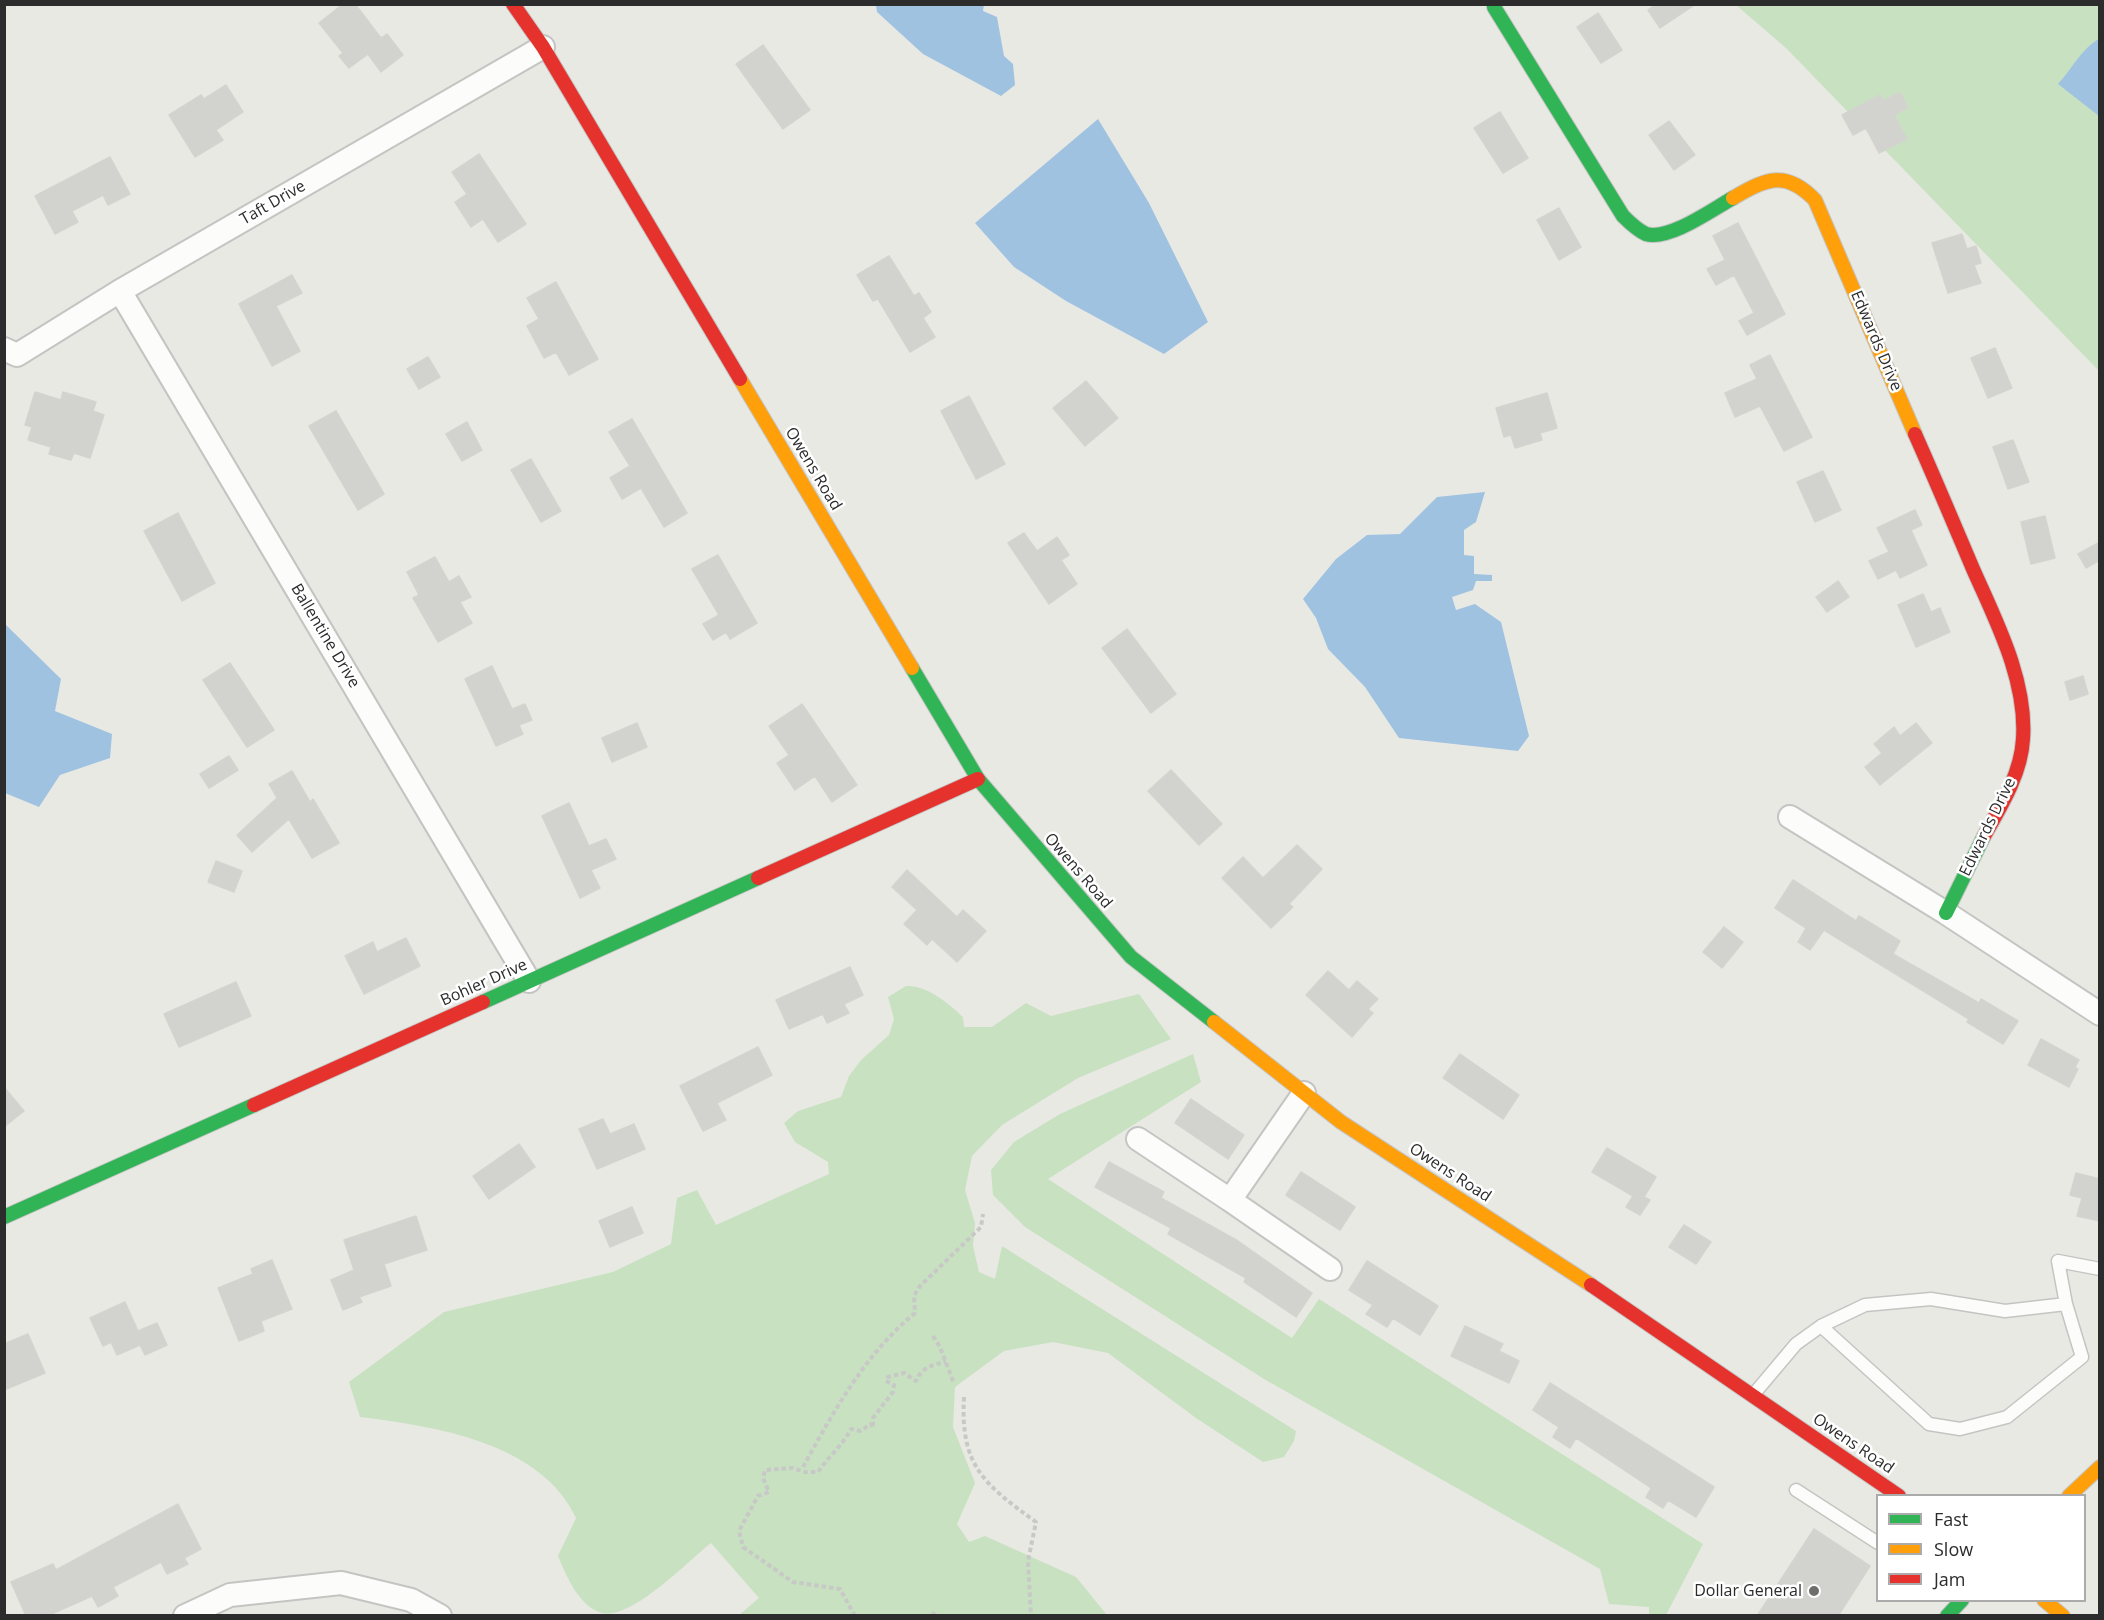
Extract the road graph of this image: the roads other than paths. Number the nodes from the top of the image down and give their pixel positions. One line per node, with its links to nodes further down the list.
1 (513, 4): 3 (street, Owens Road)
2 (1494, 7): 8 (street, Edwards Drive)
3 (543, 47): 4 (street, Taft Drive); 6 (street, Owens Road)
4 (120, 291): 5 (street, Taft Drive); 9 (street, Ballentine Drive)
5 (4, 349)
6 (978, 779): 9 (street, Bohler Drive); 11 (street, Owens Road)
7 (1790, 817): 8 (street)
8 (1946, 913): 10 (street)
9 (529, 981): 14 (street, Bohler Drive)
10 (2100, 1014)
11 (1304, 1093): 13 (street); 19 (street, Owens Road)
12 (1138, 1139): 13 (street)
13 (1230, 1200): 15 (street)
14 (4, 1218)
15 (1330, 1269)
16 (2100, 1269): 17 (lane)
17 (2066, 1304): 18 (lane); 18 (lane)
18 (1821, 1326): 19 (lane)
19 (1752, 1395): 22 (street, Owens Road)
20 (2100, 1467): 23 (street)
21 (1796, 1490): 24 (lane)
22 (1896, 1494)
23 (2071, 1494)
24 (1876, 1543)
25 (1960, 1602): 29 (street)
26 (2046, 1602): 30 (street)
27 (185, 1616): 28 (street)
28 (440, 1616)
29 (1947, 1616)
30 (2062, 1616)

